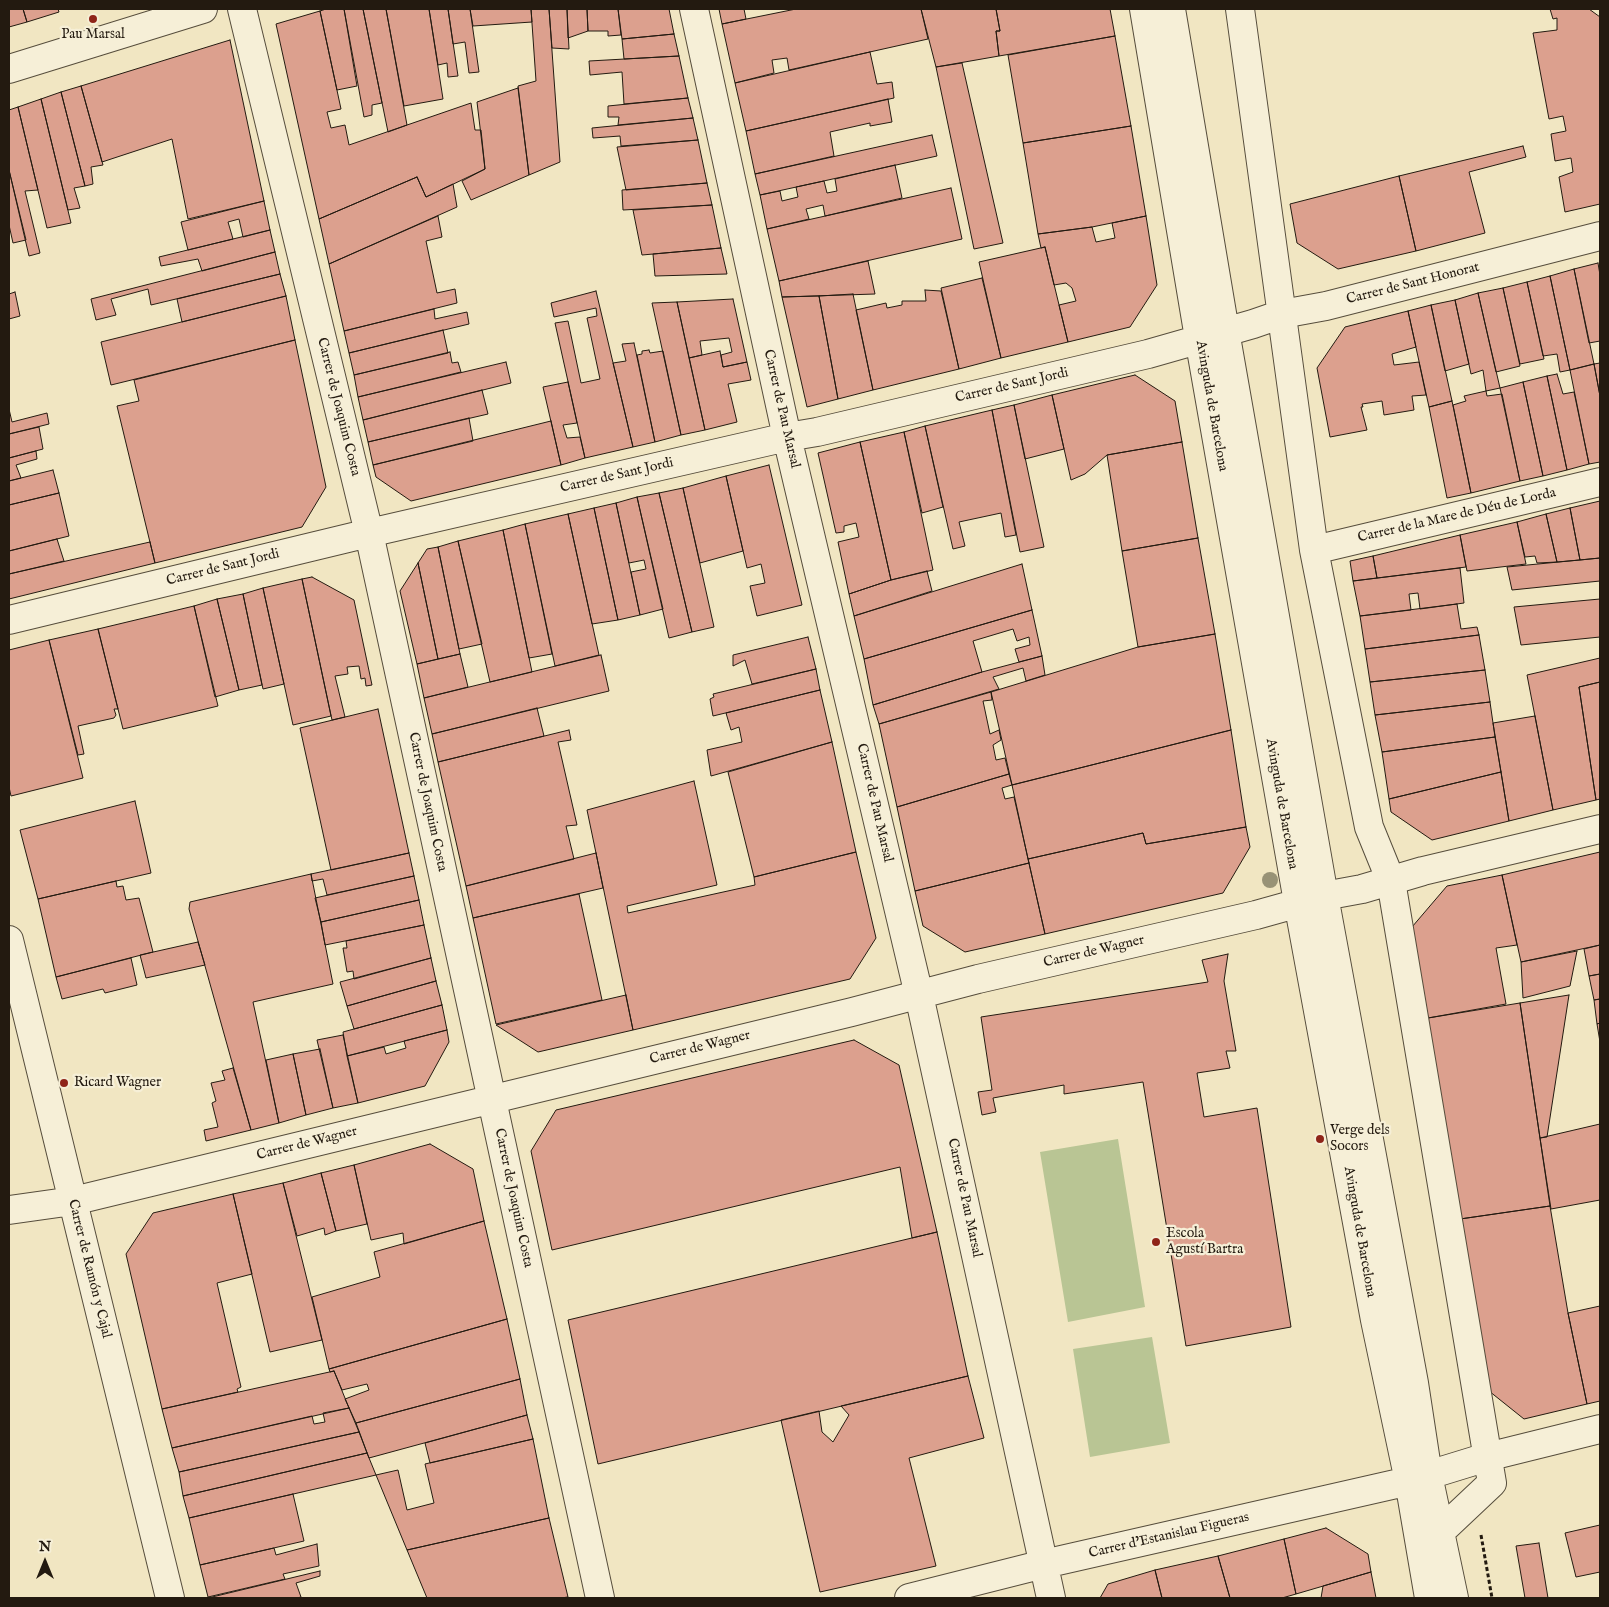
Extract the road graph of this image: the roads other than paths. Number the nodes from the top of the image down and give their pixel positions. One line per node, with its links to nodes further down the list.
1 (203, 9): 7 (street)
2 (242, 9): 14 (street, Carrer de Joaquim Costa)
3 (694, 9): 12 (street, Carrer de Pau Marsal)
4 (1144, 9): 11 (street, Avinguda de Barcelona)
5 (1171, 9): 10 (street, Avinguda de Barcelona)
6 (1240, 9): 9 (street)
7 (9, 70)
8 (1600, 236): 9 (street, Carrer de Sant Honorat)
9 (1282, 314): 10 (street, Carrer de Sant Honorat); 15 (street)
10 (1225, 331): 11 (street, Carrer de Sant Jordi); 19 (street, Avinguda de Barcelona)
11 (1199, 338): 12 (street, Carrer de Sant Jordi); 19 (street, Avinguda de Barcelona)
12 (786, 437): 14 (street, Carrer de Sant Jordi); 21 (street, Carrer de Pau Marsal)
13 (1600, 482): 15 (street, Carrer de la Mare de Déu de Lorda)
14 (369, 533): 16 (street, Carrer de Sant Jordi); 22 (street, Carrer de Joaquim Costa)
15 (1314, 550): 18 (street)
16 (9, 620)
17 (1600, 829): 18 (street, Carrer de Wagner)
18 (1391, 881): 19 (street, Carrer de Wagner); 26 (street)
19 (1311, 899): 21 (street, Carrer de Wagner); 27 (street, Avinguda de Barcelona)
20 (9, 940): 23 (street, Carrer de Ramón y Cajal)
21 (919, 995): 22 (street, Carrer de Wagner); 29 (street, Carrer de Pau Marsal)
22 (491, 1098): 23 (street, Carrer de Wagner); 31 (street, Carrer de Joaquim Costa)
23 (72, 1202): 24 (street, Carrer de Wagner); 30 (street, Carrer de Ramón y Cajal)
24 (9, 1210)
25 (1600, 1429): 26 (street, Carrer d'Estanislau Figueras)
26 (1487, 1457): 27 (street, Carrer d'Estanislau Figueras); 28 (street)
27 (1418, 1478): 28 (street, Avinguda de Barcelona); 29 (street, Carrer d'Estanislau Figueras); 34 (street, Avinguda de Barcelona)
28 (1440, 1532): 35 (street, Avinguda de Barcelona)
29 (1044, 1564): 32 (street, Carrer d'Estanislau Figueras); 33 (street, Carrer de Pau Marsal)
30 (170, 1598)
31 (600, 1598)
32 (909, 1598)
33 (1051, 1598)
34 (1429, 1598)
35 (1454, 1598)

